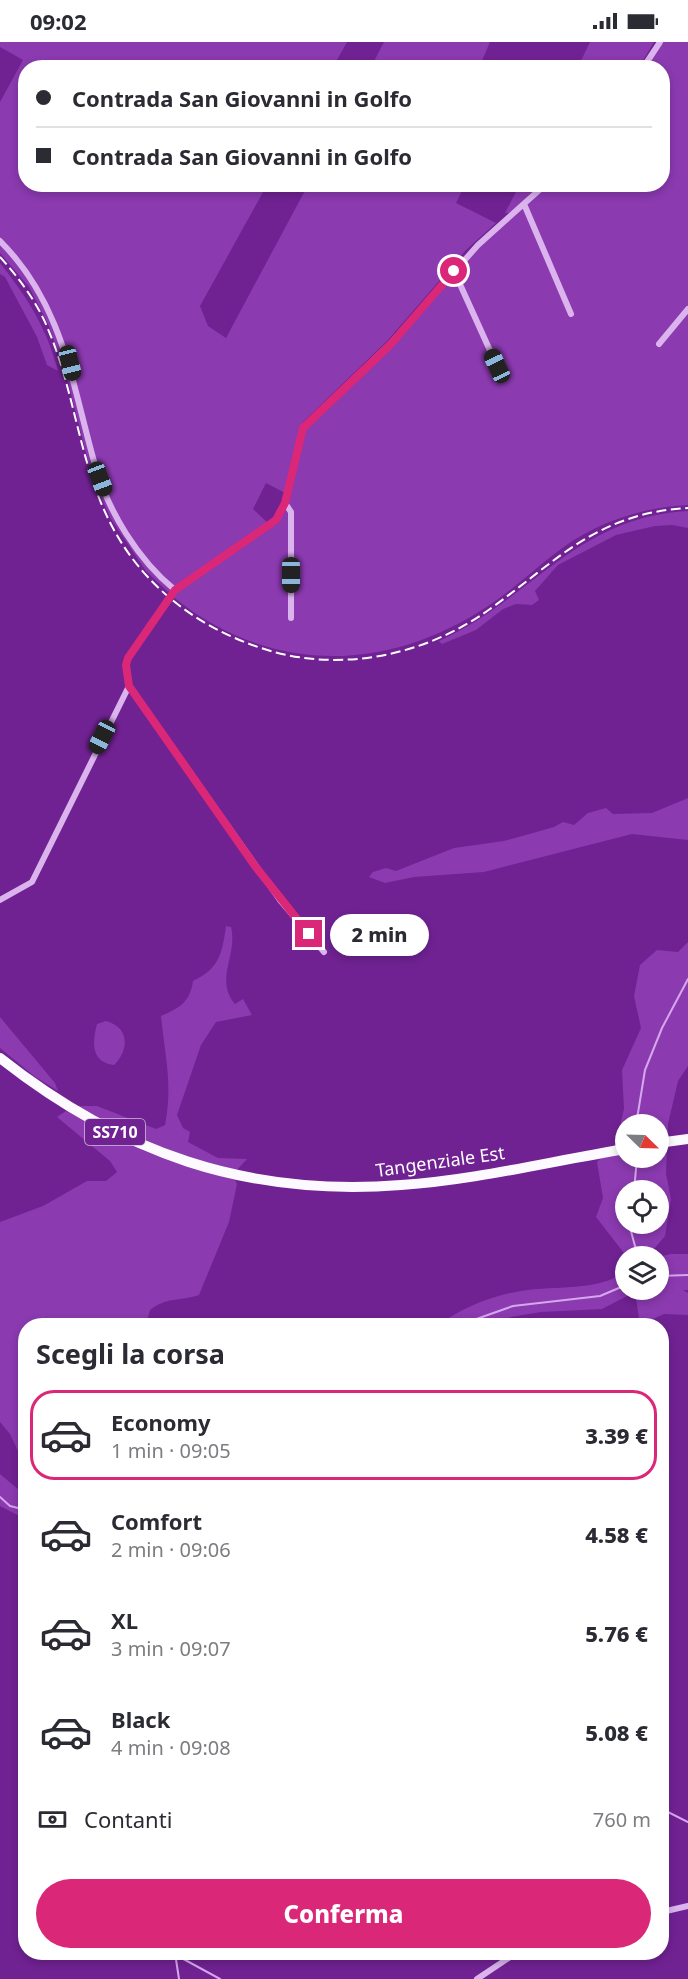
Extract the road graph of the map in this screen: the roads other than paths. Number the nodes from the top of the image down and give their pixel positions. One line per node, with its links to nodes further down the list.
1 (660, 42): 2 (street)
2 (649, 60)
3 (537, 192): 4 (street)
4 (524, 204): 6 (street); 8 (street)
5 (0, 241): 12 (street)
6 (454, 271): 10 (street); 11 (street)
7 (688, 309): 9 (street)
8 (571, 314)
9 (659, 344)
10 (497, 366)
11 (285, 503): 12 (street); 13 (street)
12 (175, 590): 14 (street)
13 (291, 618)
14 (129, 686): 15 (street); 16 (street)
15 (0, 900)
16 (324, 952)
17 (0, 1058): 20 (main road, Tangenziale Est / SS710)
18 (688, 1139): 19 (main road)
19 (669, 1142)
20 (615, 1151)
21 (688, 1906): 22 (street)
22 (669, 1910)
23 (506, 1960): 24 (street)
24 (477, 1979)

